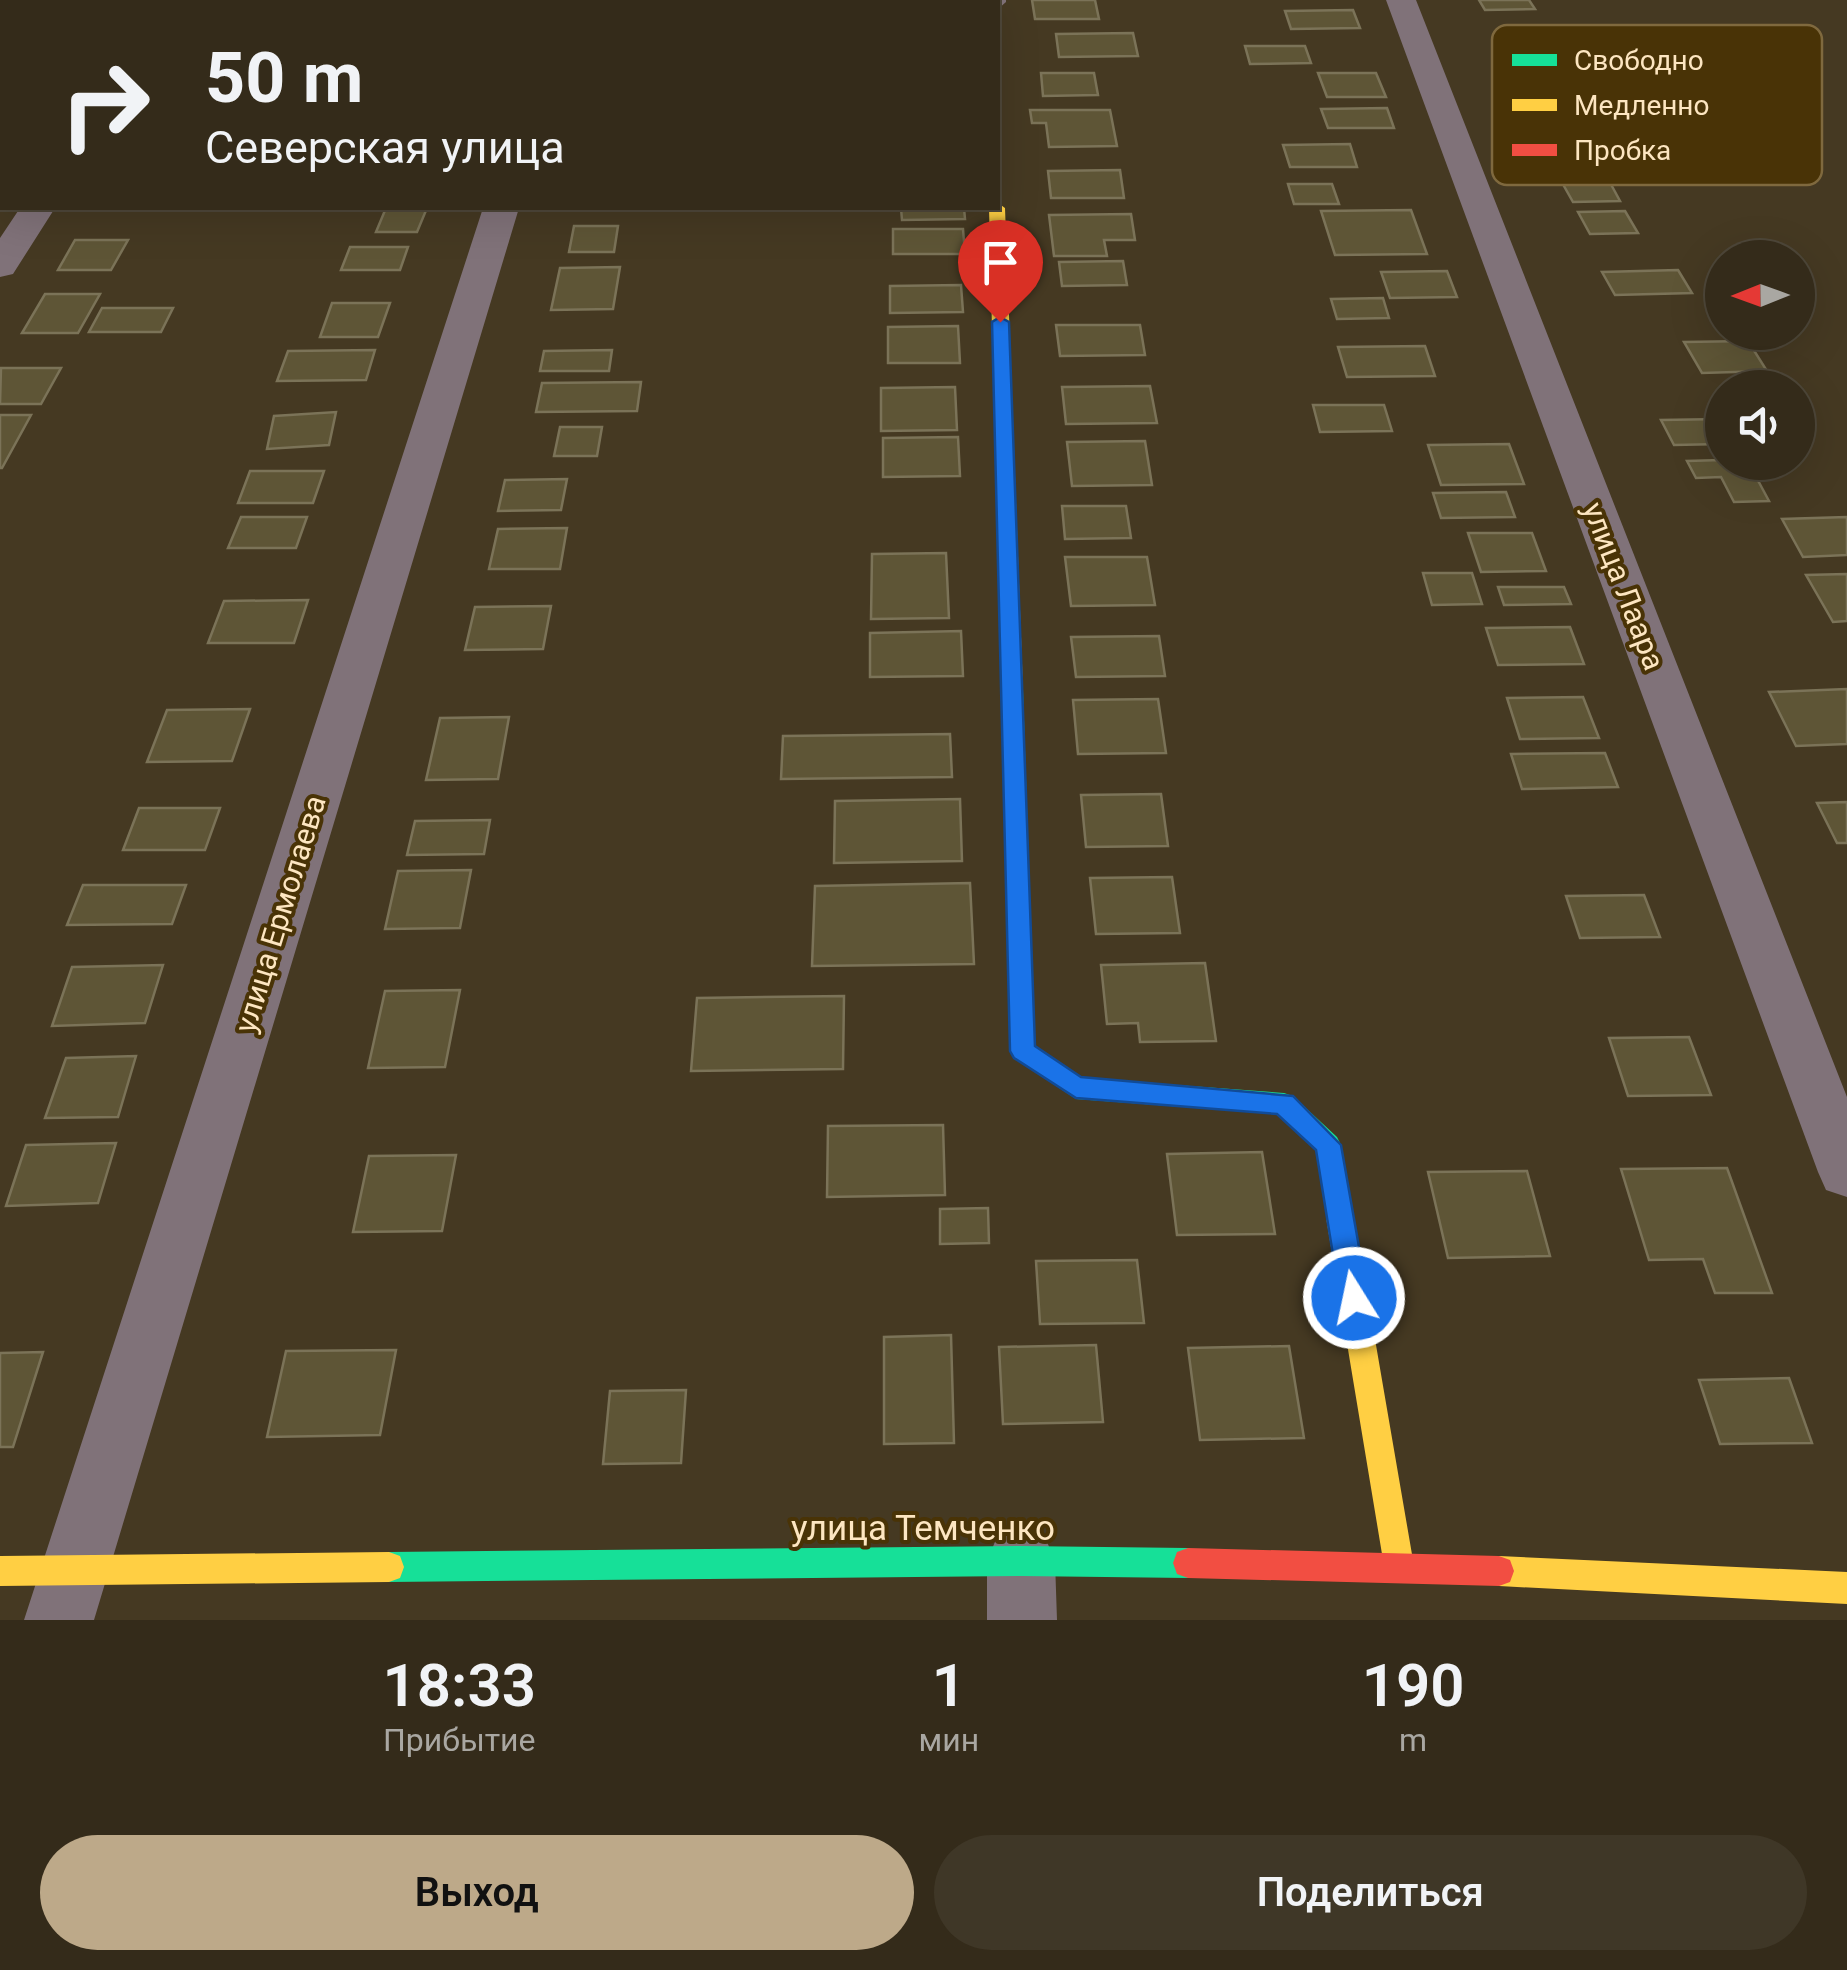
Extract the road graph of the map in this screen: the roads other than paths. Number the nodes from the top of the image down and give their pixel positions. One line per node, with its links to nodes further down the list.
1 (1401, 0): 6 (street, улица Лаара)
2 (36, 210): 5 (street)
3 (500, 210): 11 (street, улица Ермолаева)
4 (997, 210): 7 (street)
5 (0, 266)
6 (1847, 1172)
7 (1399, 1566): 9 (street, улица Темченко); 10 (street, улица Темченко)
8 (0, 1571): 11 (street, улица Темченко)
9 (1847, 1588)
10 (1022, 1591): 11 (street, улица Темченко)
11 (66, 1596)

